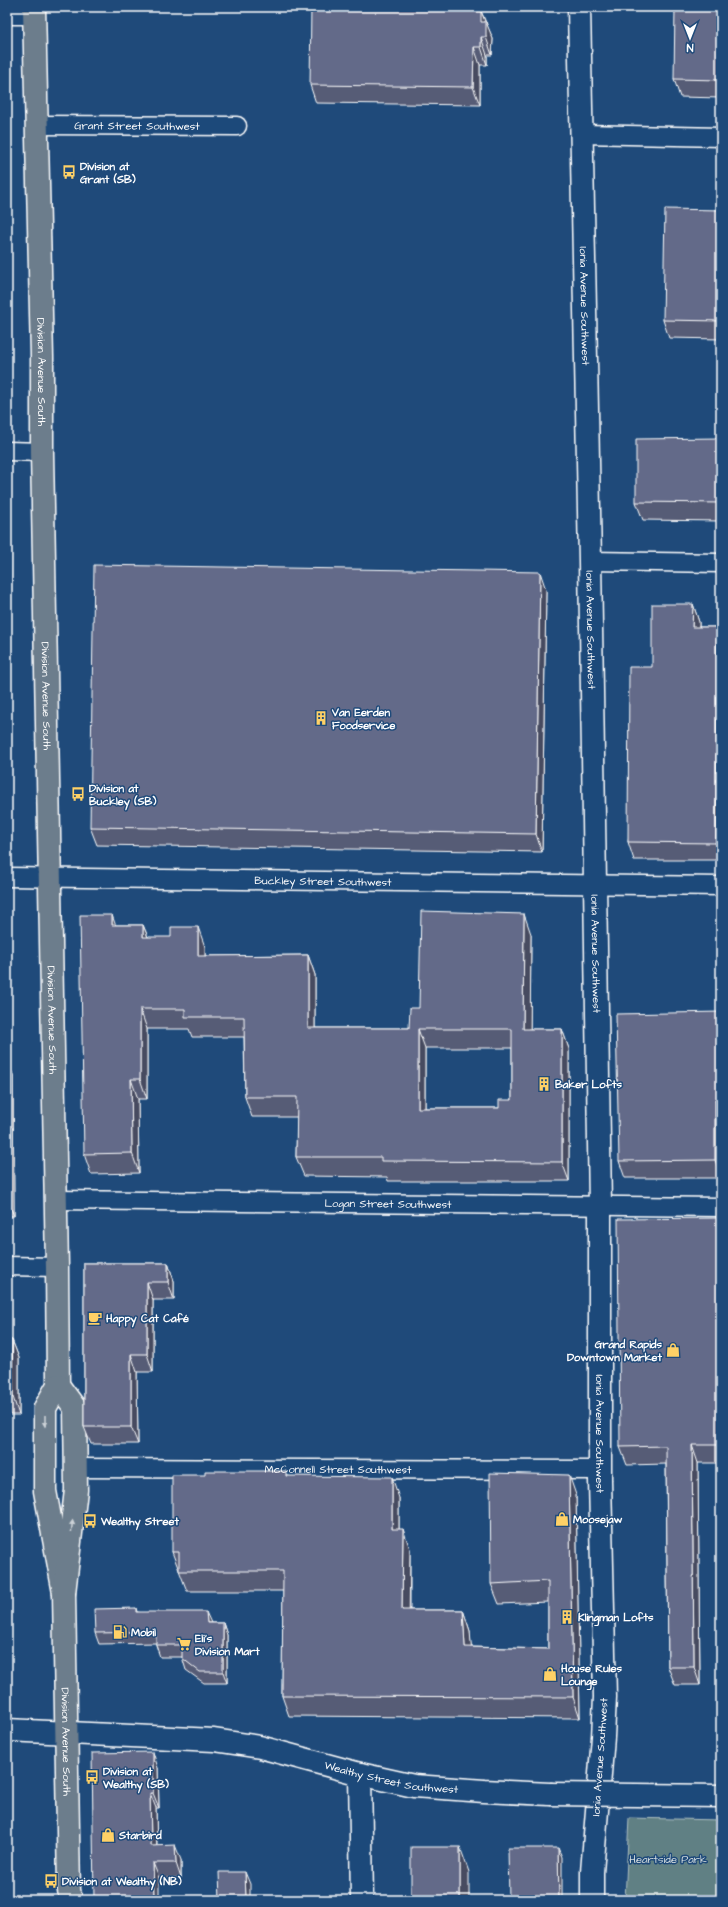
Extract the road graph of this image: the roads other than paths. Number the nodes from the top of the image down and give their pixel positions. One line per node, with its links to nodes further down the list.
1 (579, 7): 6 (street, Ionia Avenue Southwest)
2 (34, 11): 3 (street); 4 (main road, Division Avenue South)
3 (7, 14)
4 (37, 125): 5 (street, Grant Street Southwest); 9 (main road, Division Avenue South)
5 (237, 126)
6 (582, 134): 7 (street); 10 (street, Ionia Avenue Southwest)
7 (721, 137)
8 (7, 451): 9 (street)
9 (42, 452): 13 (main road, Division Avenue South)
10 (590, 561): 11 (street); 14 (street, Ionia Avenue Southwest)
11 (721, 563)
12 (7, 877): 13 (street, Buckley Street Southwest)
13 (51, 878): 14 (street, Buckley Street Southwest); 16 (main road, Division Avenue South)
14 (594, 884): 15 (street, Buckley Street Southwest); 17 (street, Ionia Avenue Southwest)
15 (721, 886)
16 (56, 1200): 17 (street, Logan Street Southwest); 20 (main road, Division Avenue South)
17 (600, 1206): 18 (street, Logan Street Southwest); 23 (street, Ionia Avenue Southwest)
18 (721, 1207)
19 (7, 1266): 20 (street)
20 (57, 1268): 21 (main road, Division Avenue South)
21 (58, 1385): 22 (main road, Division Avenue South); 24 (main road, Division Avenue South, one-way to 24)
22 (76, 1468): 23 (street, McConnell Street Southwest); 24 (main road, Division Avenue South, one-way to 22)
23 (600, 1470): 31 (street, Ionia Avenue Southwest)
24 (64, 1592): 26 (main road, Division Avenue South)
25 (7, 1730): 26 (street, Wealthy Street Southwest)
26 (66, 1732): 27 (street, Wealthy Street Southwest); 29 (main road, Division Avenue South)
27 (360, 1774): 28 (street, Wealthy Street Southwest, bridge); 30 (street)
28 (721, 1796)
29 (69, 1897)
30 (362, 1900)
31 (592, 1900)

